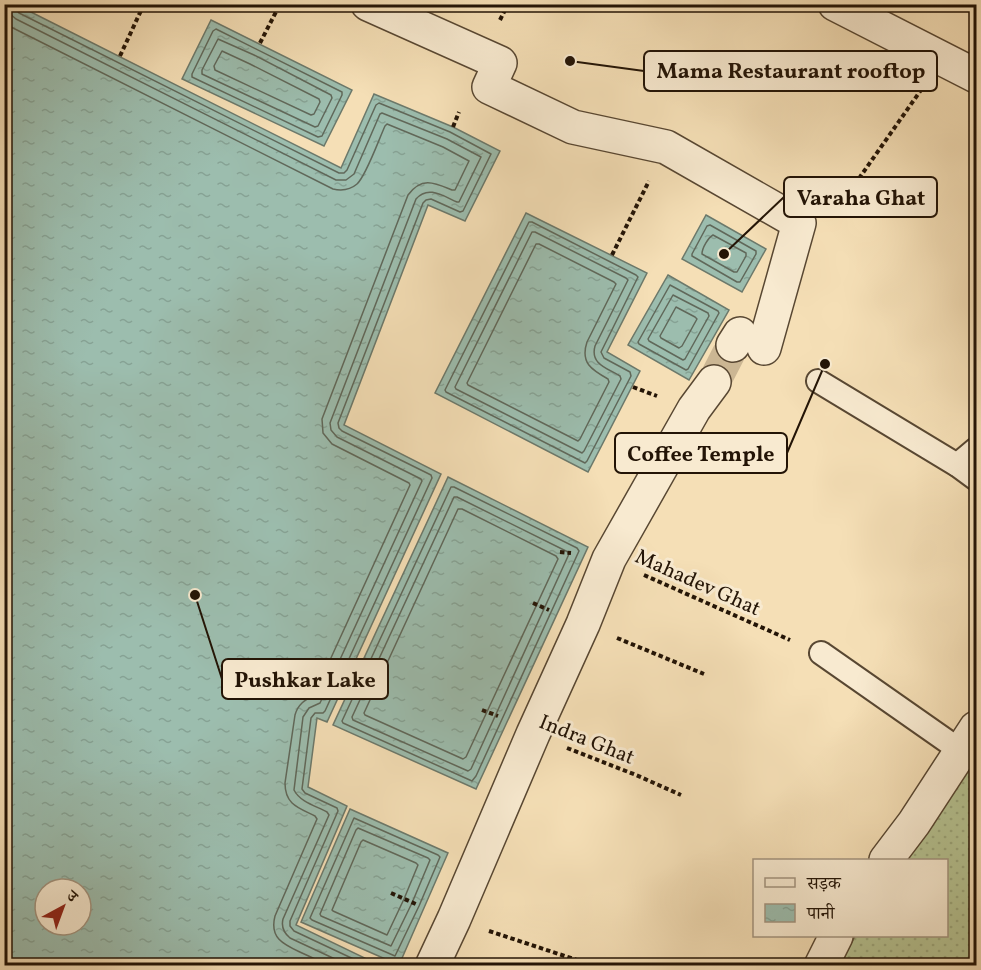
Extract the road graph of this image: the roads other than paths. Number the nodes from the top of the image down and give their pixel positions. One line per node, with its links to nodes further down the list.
1 (368, 4): 4 (street)
2 (835, 4): 3 (street)
3 (976, 76)
4 (746, 342)
5 (818, 381): 8 (lane)
6 (714, 382): 14 (street)
7 (976, 449): 8 (lane)
8 (957, 465): 9 (lane)
9 (976, 479)
10 (821, 653): 11 (lane)
11 (969, 740): 12 (street)
12 (887, 859)
13 (836, 937): 15 (street)
14 (432, 966)
15 (821, 966)

